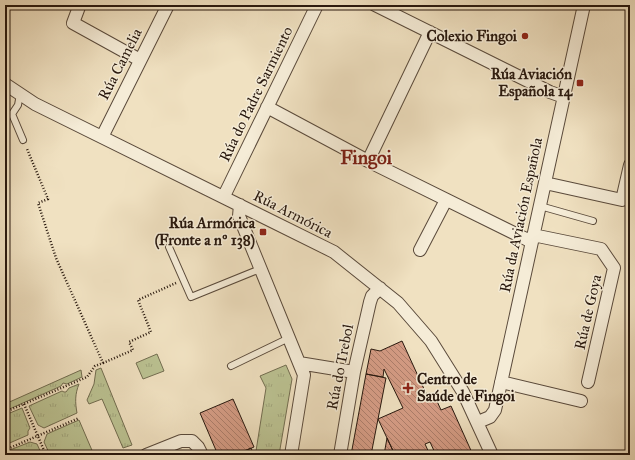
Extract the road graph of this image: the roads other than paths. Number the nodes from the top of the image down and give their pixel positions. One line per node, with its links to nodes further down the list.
1 (75, 5): 7 (street)
2 (168, 5): 7 (street, Rúa Camelia)
3 (317, 5): 11 (street, Rúa do Padre Sarmiento)
4 (375, 5): 6 (street)
5 (584, 5): 10 (street, Rúa da Aviación Española)
6 (430, 32): 10 (street); 14 (street)
7 (140, 60): 12 (street, Rúa Camelia)
8 (5, 84): 9 (street, Rúa Armórica)
9 (20, 94): 12 (street, Rúa Armórica); 13 (lane)
10 (564, 97): 16 (street, Rúa da Aviación Española)
11 (267, 107): 14 (street, Rúa de Goya); 17 (street, Rúa do Padre Sarmiento)
12 (102, 137): 17 (street, Rúa Armórica)
13 (23, 140)
14 (368, 161): 18 (street, Rúa de Goya)
15 (630, 165): 16 (street)
16 (545, 183): 20 (street, Rúa da Aviación Española)
17 (224, 196): 19 (street, Rúa Armórica)
18 (446, 200): 22 (street, Rúa de Goya); 24 (street)
19 (240, 205): 25 (street); 26 (street, Rúa Armórica)
20 (540, 206): 21 (lane); 22 (street, Rúa da Aviación Española)
21 (593, 221)
22 (532, 239): 31 (street, Rúa da Aviación Española); 32 (street, Rúa de Goya)
23 (169, 247): 25 (lane)
24 (420, 250)
25 (260, 270): 27 (street)
26 (380, 288): 30 (street, Rúa do Trebol); 34 (street, Rúa Armórica)
27 (289, 338): 28 (street); 29 (lane)
28 (299, 363): 30 (street); 37 (street)
29 (231, 366)
30 (354, 372): 38 (street, Rúa do Trebol)
31 (501, 382): 33 (street); 34 (street, Rúa da Aviación Española)
32 (588, 382)
33 (581, 401)
34 (478, 422): 39 (street, Rúa Armórica)
35 (146, 455): 36 (street)
36 (202, 455)
37 (291, 455)
38 (340, 455)
39 (492, 455)

